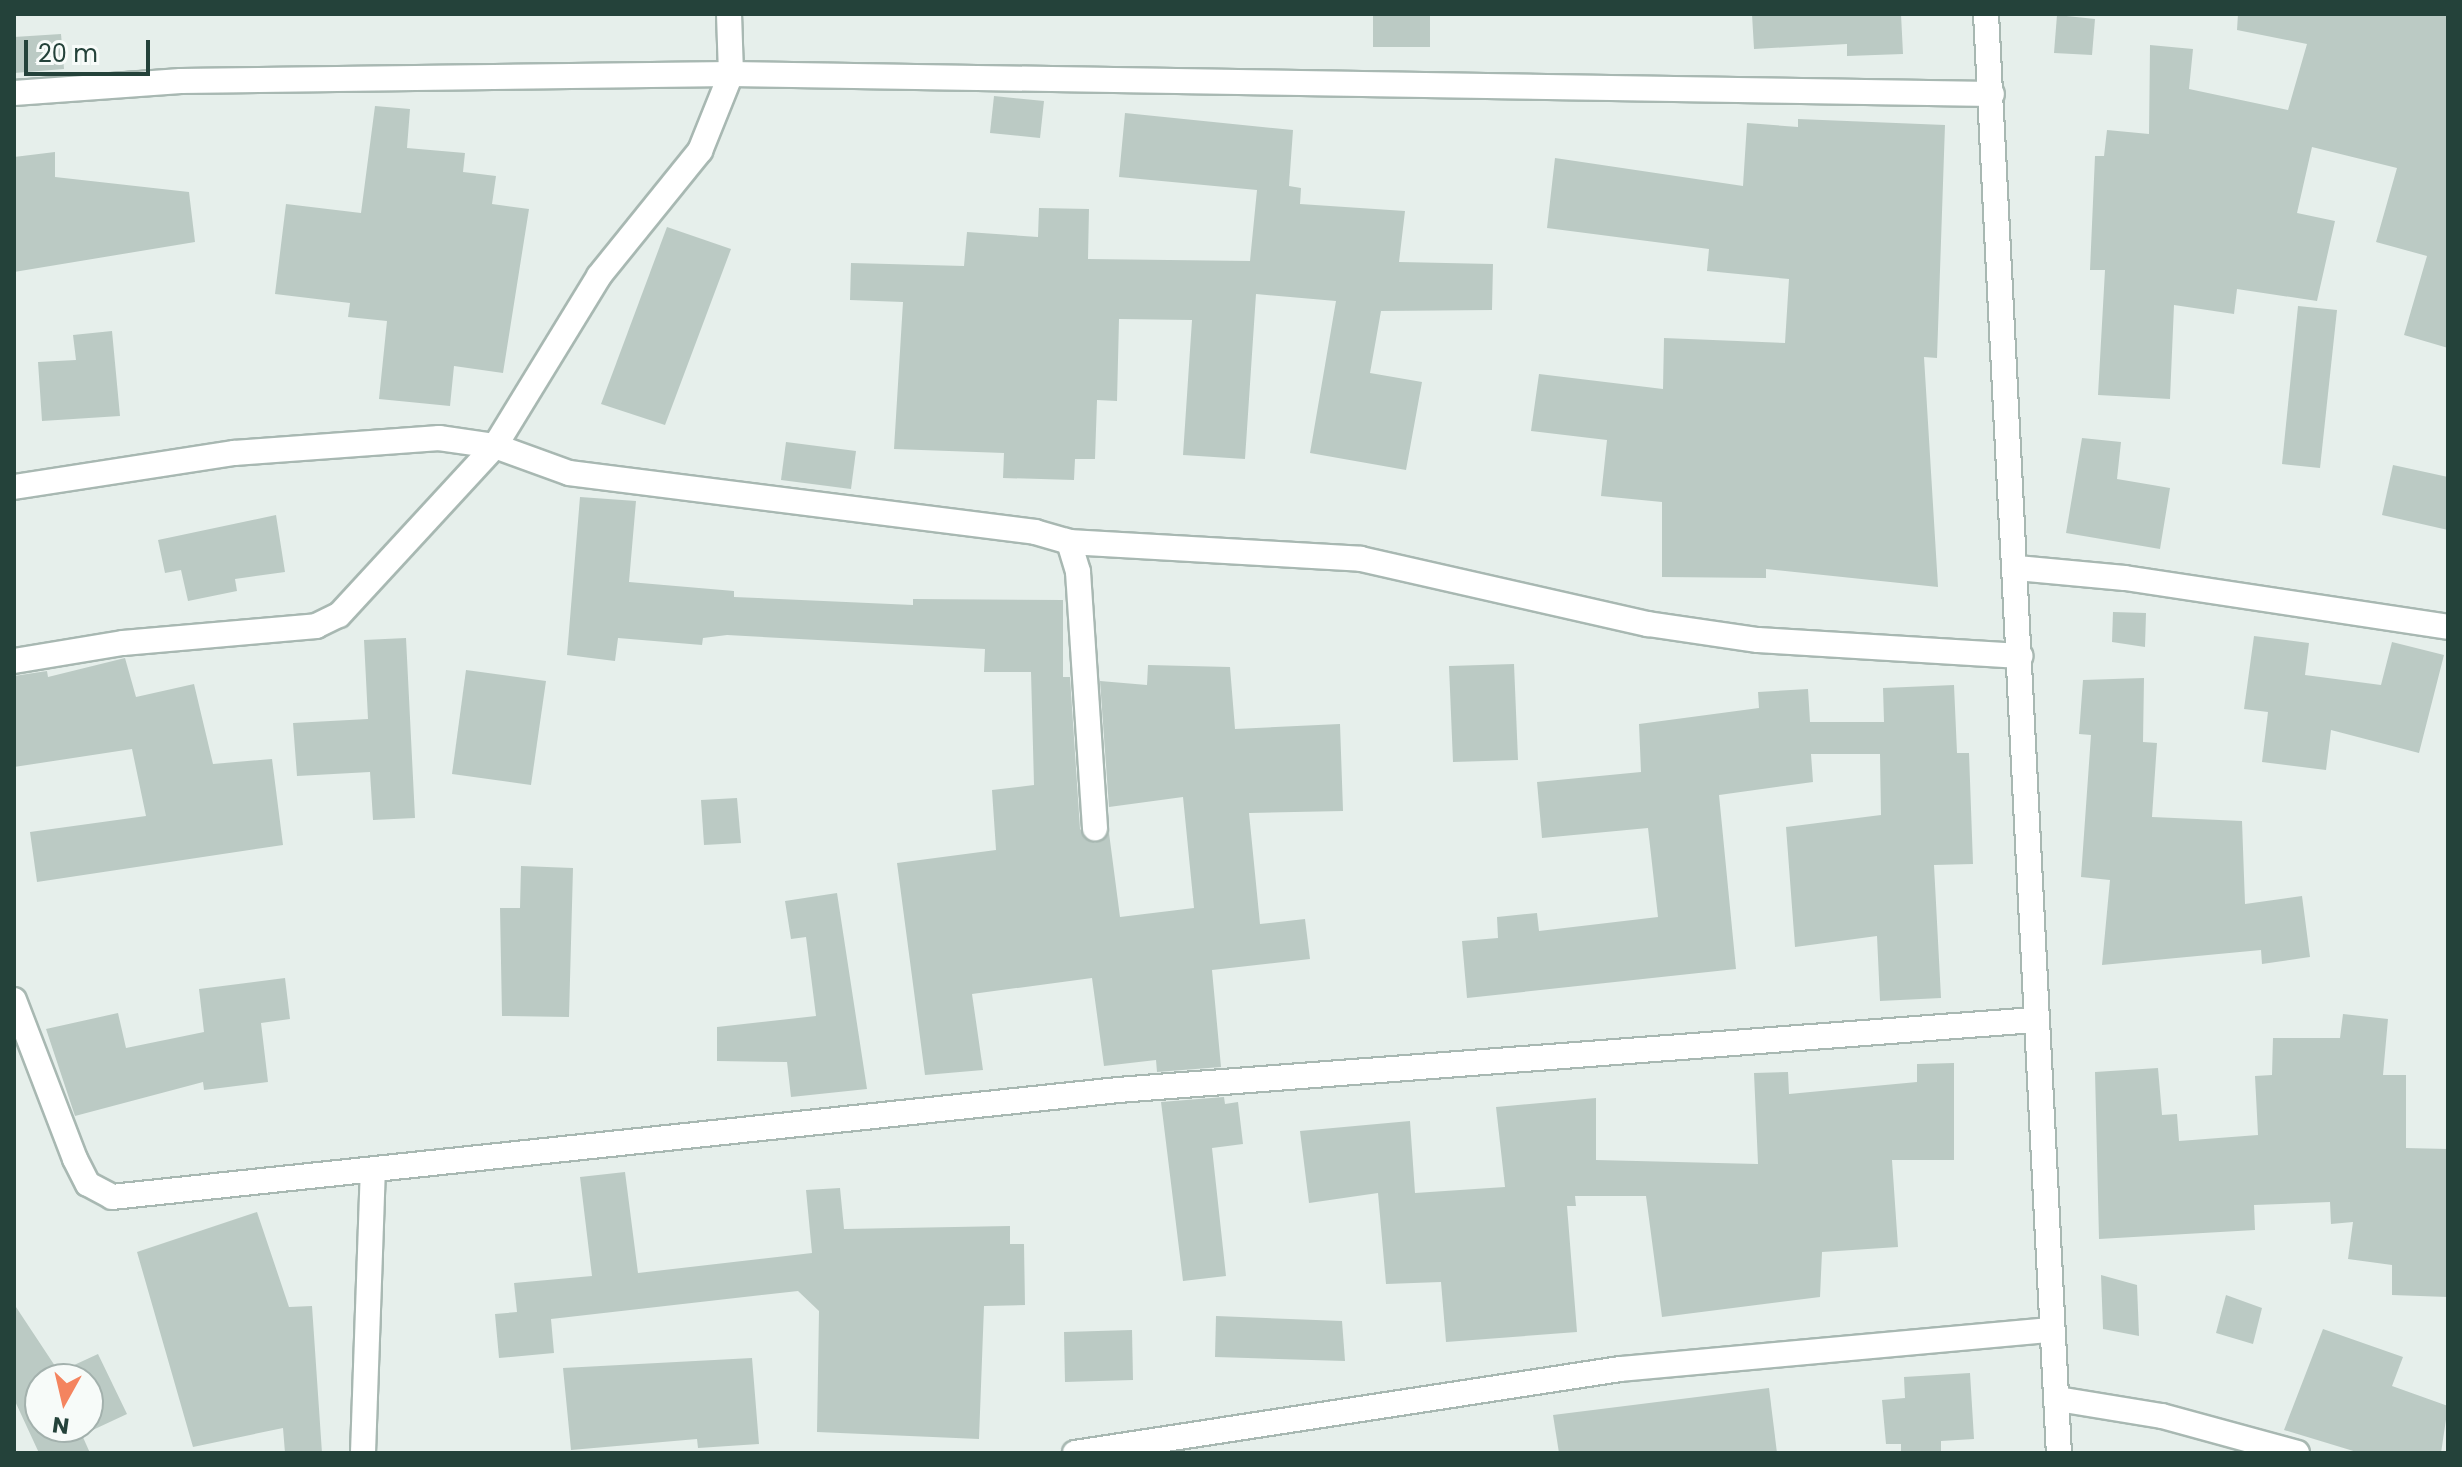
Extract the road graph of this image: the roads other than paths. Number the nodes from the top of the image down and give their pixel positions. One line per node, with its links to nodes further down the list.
1 (729, 14): 3 (street)
2 (1986, 14): 5 (street)
3 (731, 74): 4 (street); 5 (street); 6 (street)
4 (14, 93)
5 (1992, 94): 9 (street)
6 (495, 446): 7 (street); 8 (street); 12 (street)
7 (14, 487)
8 (1069, 542): 11 (street); 13 (street)
9 (2017, 568): 10 (street); 11 (street)
10 (2448, 627)
11 (2021, 656): 15 (street)
12 (14, 661)
13 (1095, 828)
14 (14, 1000): 16 (street)
15 (2034, 1020): 16 (street); 17 (street)
16 (373, 1172): 19 (street)
17 (2052, 1330): 18 (street); 20 (street)
18 (2058, 1399): 21 (street); 22 (street)
19 (363, 1453)
20 (1075, 1453)
21 (2059, 1453)
22 (2297, 1453)

